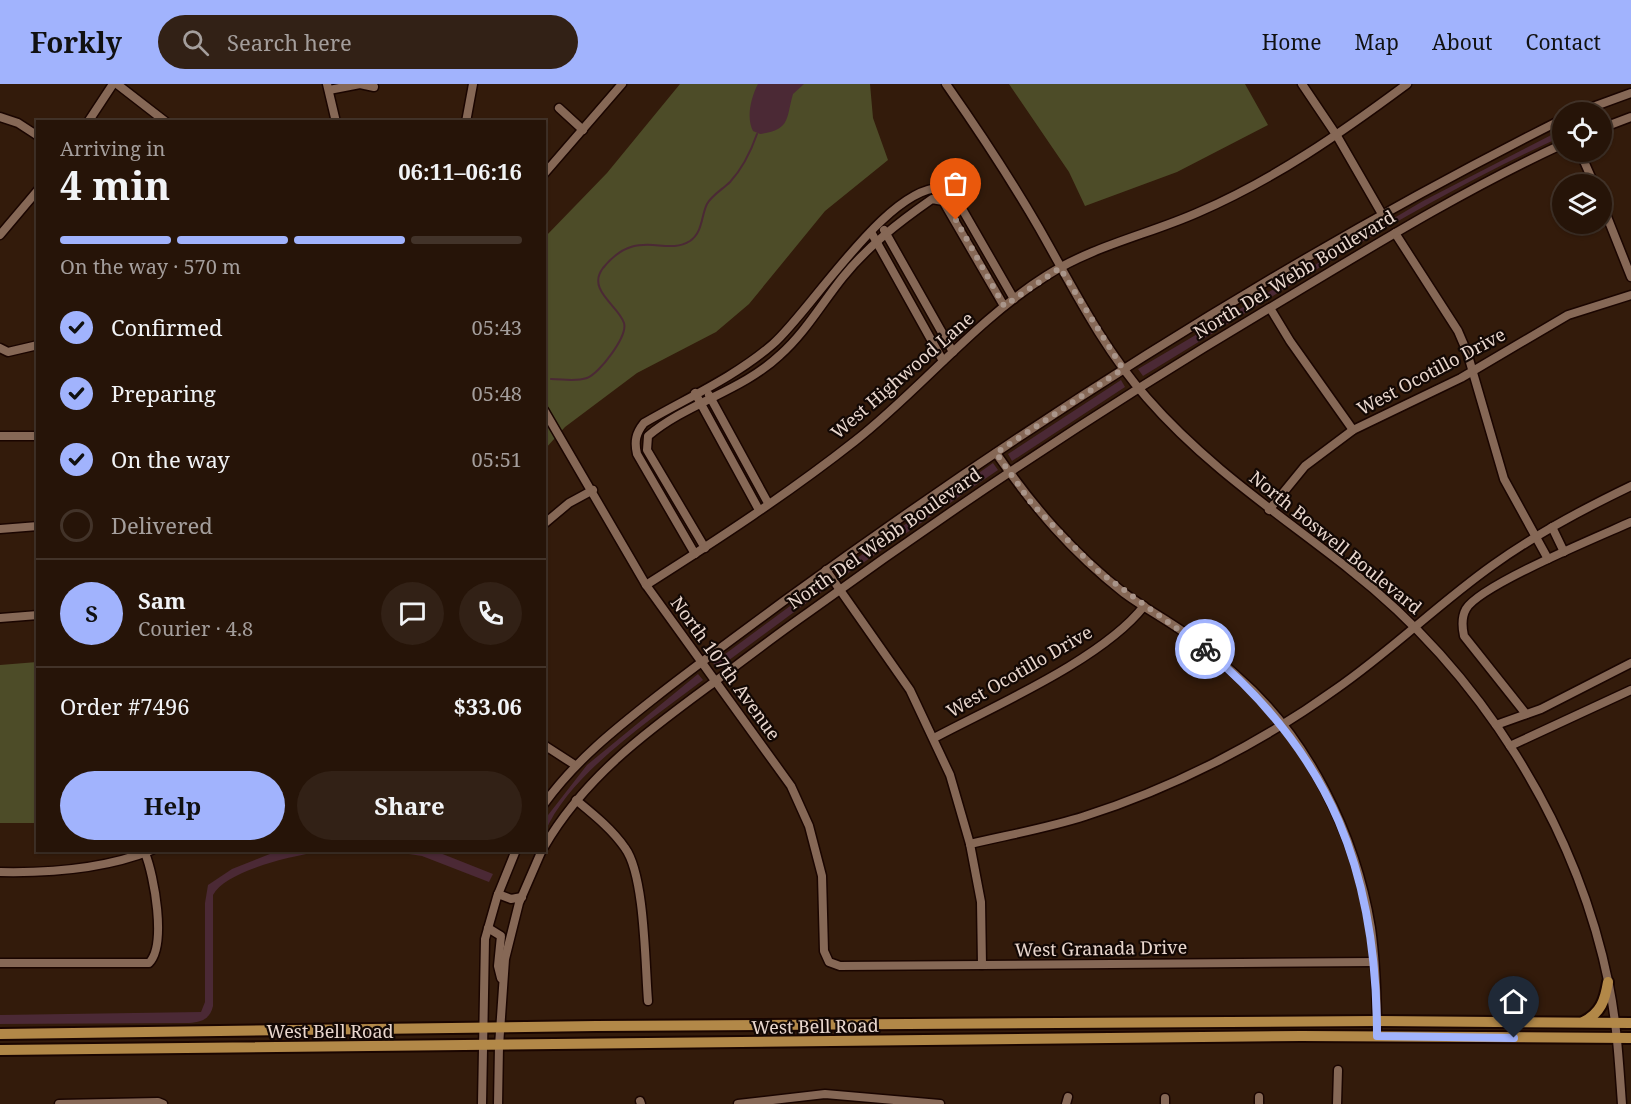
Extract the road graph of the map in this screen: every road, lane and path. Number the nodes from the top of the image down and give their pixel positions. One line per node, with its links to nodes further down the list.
1 (115, 84): 14 (street); 15 (street)
2 (473, 84): 17 (street)
3 (622, 84): 20 (street)
4 (946, 84): 34 (street, North Boswell Boulevard)
5 (1302, 84): 22 (street)
6 (1407, 84): 22 (street, West Highwood Lane)
7 (328, 87): 8 (street); 16 (street)
8 (374, 87)
9 (1631, 93): 10 (street)
10 (1606, 102)
11 (559, 108): 20 (street)
12 (0, 117): 21 (street)
13 (1631, 117): 18 (street)
14 (89, 120)
15 (163, 120)
16 (336, 120)
17 (466, 120)
18 (1612, 124)
19 (1552, 125): 26 (street, North Del Webb Boulevard)
20 (583, 130): 24 (street)
21 (36, 135)
22 (1337, 136): 26 (street); 34 (street, West Highwood Lane)
23 (1552, 149): 30 (street, North Del Webb Boulevard)
24 (546, 172)
25 (36, 192): 32 (street)
26 (1382, 214): 44 (street, North Del Webb Boulevard)
27 (880, 224): 29 (street); 31 (street); 37 (street)
28 (1612, 229): 35 (street)
29 (871, 232): 33 (street); 46 (street)
30 (1395, 233): 39 (street, North Del Webb Boulevard); 45 (street)
31 (886, 234): 33 (street); 38 (street); 42 (street)
32 (0, 235)
33 (877, 243): 43 (street); 49 (street)
34 (1060, 268): 37 (street, West Highwood Lane); 44 (street, North Boswell Boulevard)
35 (1631, 277)
36 (1631, 295): 45 (street, West Ocotillo Drive)
37 (1014, 299): 38 (street, West Highwood Lane)
38 (1004, 306): 42 (street, West Highwood Lane)
39 (1270, 308): 47 (street, North Del Webb Boulevard); 52 (street)
40 (36, 345): 41 (street)
41 (0, 348)
42 (953, 352): 43 (street, West Highwood Lane)
43 (943, 361): 59 (street, West Highwood Lane)
44 (1123, 369): 47 (street, North Boswell Boulevard); 55 (street, North Del Webb Boulevard)
45 (1473, 371): 52 (street, West Ocotillo Drive); 67 (street)
46 (706, 388): 48 (street); 49 (street)
47 (1138, 388): 56 (street, North Del Webb Boulevard); 61 (street, North Boswell Boulevard)
48 (695, 393): 50 (street); 70 (street)
49 (711, 399): 50 (street); 59 (street)
50 (701, 405): 60 (street); 68 (street)
51 (546, 414): 58 (street, North 107th Avenue)
52 (1353, 430): 61 (street, West Ocotillo Drive)
53 (0, 436): 54 (street)
54 (36, 436)
55 (996, 453): 56 (street); 72 (street, North Del Webb Boulevard)
56 (1009, 471): 74 (street, North Del Webb Boulevard); 75 (street)
57 (1631, 486): 65 (street)
58 (593, 490): 62 (street); 73 (street, North 107th Avenue)
59 (768, 502): 60 (street, West Highwood Lane)
60 (759, 510): 68 (street, West Highwood Lane)
61 (1269, 510): 78 (street, North Boswell Boulevard)
62 (546, 522)
63 (1631, 522): 69 (street)
64 (36, 526): 66 (street)
65 (1552, 527): 67 (street); 69 (street)
66 (0, 529)
67 (1537, 536): 71 (street); 78 (street)
68 (705, 548): 70 (street, West Highwood Lane)
69 (1564, 552): 71 (street)
70 (695, 554): 73 (street, West Highwood Lane)
71 (1548, 559): 83 (street)
72 (826, 570): 74 (street); 79 (street, North Del Webb Boulevard)
73 (646, 585): 79 (street, North 107th Avenue)
74 (839, 590): 81 (street, North Del Webb Boulevard); 86 (street)
75 (1144, 606): 84 (street); 86 (street, West Ocotillo Drive)
76 (36, 615): 77 (street)
77 (0, 618)
78 (1416, 627): 84 (street); 85 (street, North Boswell Boulevard)
79 (700, 661): 81 (street, North 107th Avenue); 89 (street, North Del Webb Boulevard)
80 (1631, 663): 83 (street)
81 (715, 682): 90 (street, North Del Webb Boulevard); 101 (street, North 107th Avenue)
82 (1631, 690): 88 (street)
83 (1526, 714): 85 (street)
84 (1282, 724): 92 (street); 102 (street)
85 (1496, 725): 88 (street, North Boswell Boulevard)
86 (934, 738): 92 (street)
87 (546, 746): 89 (street)
88 (1510, 746): 105 (street, North Boswell Boulevard)
89 (575, 765): 91 (street, North Del Webb Boulevard)
90 (576, 800): 93 (street, North Del Webb Boulevard); 107 (street)
91 (546, 801)
92 (970, 844): 104 (street)
93 (546, 845)
94 (148, 852): 97 (street); 103 (street)
95 (515, 852): 98 (street)
96 (542, 852): 99 (street, North Del Webb Boulevard)
97 (0, 872)
98 (498, 894): 99 (street); 100 (street)
99 (522, 897): 106 (street, North Del Webb Boulevard)
100 (488, 928): 106 (street); 113 (street)
101 (829, 962): 104 (street, West Granada Drive)
102 (1374, 962): 104 (street, West Granada Drive); 108 (street)
103 (0, 963)
104 (982, 965)
105 (1608, 982): 109 (main road); 110 (street, North Boswell Boulevard)
106 (502, 984): 112 (street, North Del Webb Boulevard)
107 (648, 1001)
108 (1377, 1021): 109 (main road, West Bell Road); 112 (main road, West Bell Road); 116 (street)
109 (1582, 1023): 110 (main road, West Bell Road)
110 (1615, 1023): 111 (main road, West Bell Road); 117 (street, North Boswell Boulevard)
111 (1631, 1023)
112 (502, 1027): 113 (main road, West Bell Road); 119 (street, North Del Webb Boulevard)
113 (483, 1028): 114 (main road, West Bell Road); 121 (street)
114 (296, 1030): 115 (main road, West Bell Road); 120 (main road)
115 (0, 1034)
116 (1377, 1036): 117 (main road, West Bell Road); 119 (main road, West Bell Road)
117 (1617, 1038): 118 (main road, West Bell Road); 131 (street, North Boswell Boulevard)
118 (1631, 1038)
119 (499, 1046): 121 (main road, West Bell Road); 127 (street, North Del Webb Boulevard)
120 (296, 1047): 121 (main road, West Bell Road); 122 (main road, West Bell Road)
121 (482, 1047): 126 (street)
122 (0, 1050)
123 (1338, 1070): 130 (street)
124 (59, 1104): 125 (street)
125 (163, 1104)
126 (482, 1104)
127 (498, 1104)
128 (738, 1104): 129 (street)
129 (940, 1104)
130 (1337, 1104)
131 (1622, 1104)

